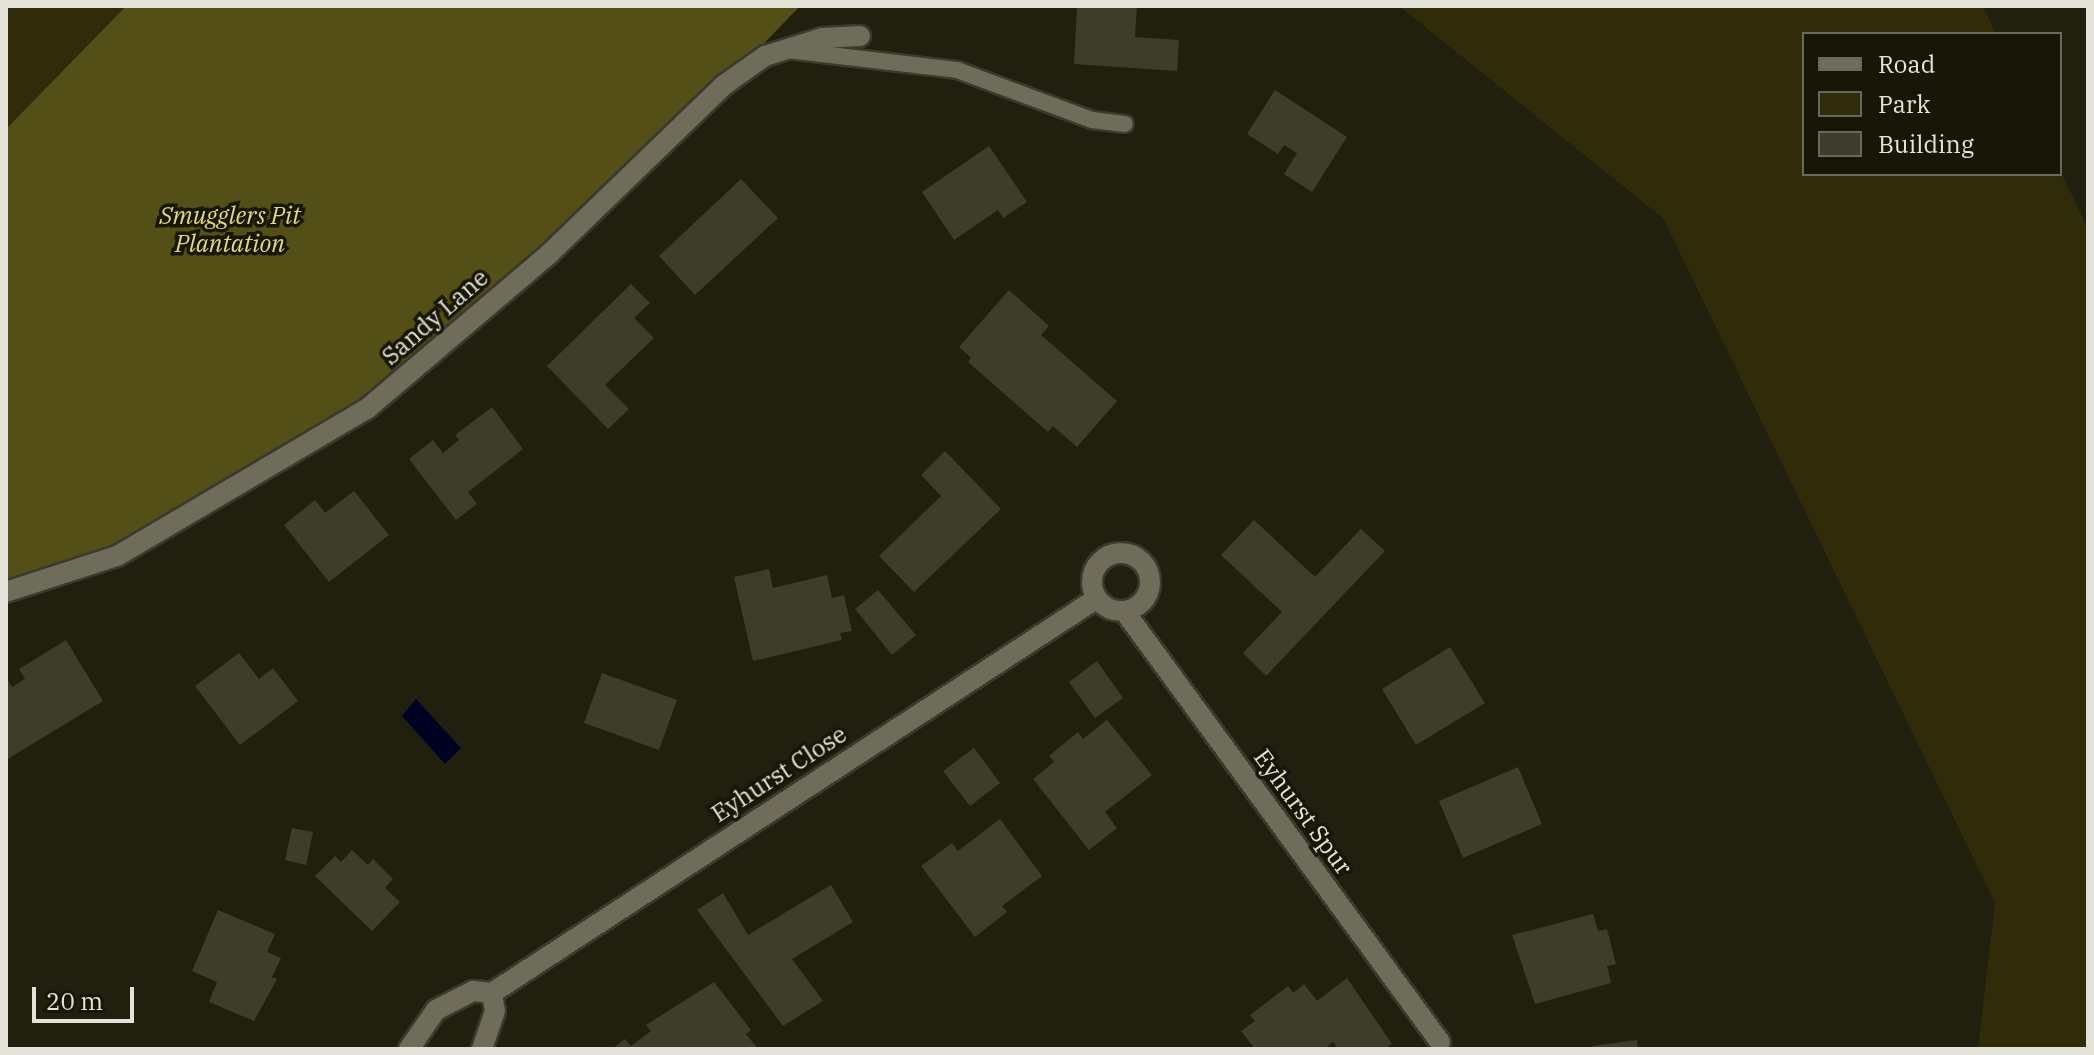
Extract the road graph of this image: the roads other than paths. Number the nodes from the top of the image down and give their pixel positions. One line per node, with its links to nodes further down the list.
1 (860, 36): 2 (street, Sandy Lane)
2 (785, 50): 3 (lane); 4 (street, Sandy Lane)
3 (1125, 124)
4 (6, 592)
5 (1096, 599): 6 (street, Eyhurst Spur); 6 (street); 7 (street, Eyhurst Close)
6 (1125, 612): 8 (street, Eyhurst Spur)
7 (492, 993): 9 (street, Eyhurst Close); 10 (street)
8 (1442, 1045)
9 (409, 1049)
10 (482, 1049)

